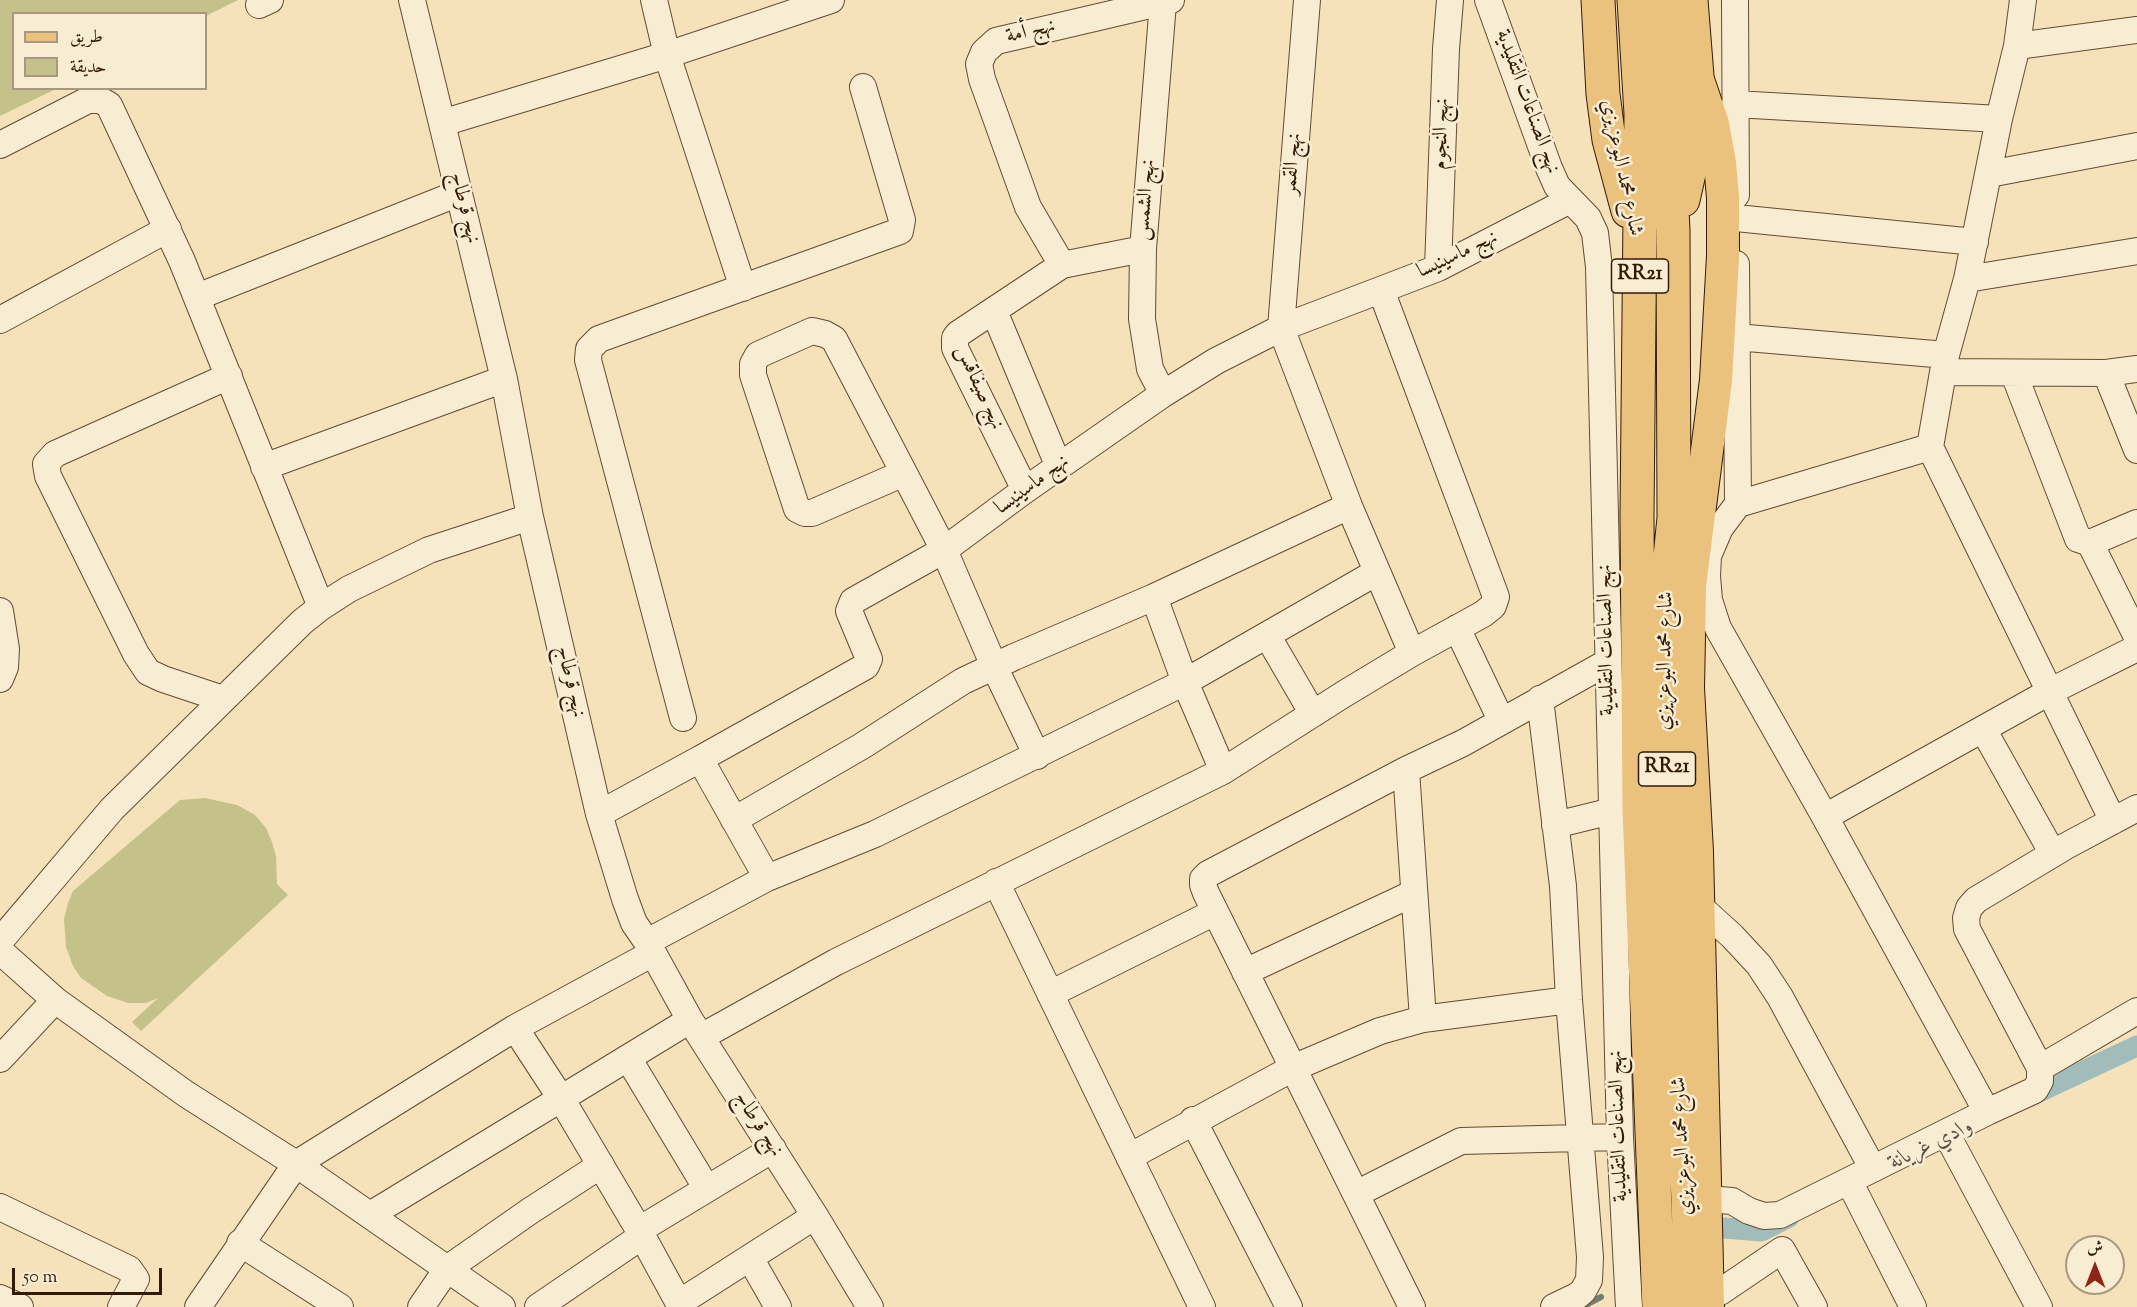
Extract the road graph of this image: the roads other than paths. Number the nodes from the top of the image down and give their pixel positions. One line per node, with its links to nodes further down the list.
1 (412, 0): 21 (street, نهج قرطاج)
2 (654, 0): 16 (street)
3 (831, 0): 16 (street)
4 (1307, 0): 42 (street, نهج القمر)
5 (1450, 0): 35 (street, نهج النجوم)
6 (1488, 0): 26 (street, نهج الصناعات التقليدية)
7 (1598, 0): 33 (highway, شارع محمد البوعزيزي / RR21)
8 (1634, 0): 33 (highway, شارع محمد البوعزيزي / RR21)
9 (1662, 0): 29 (highway, شارع محمد البوعزيزي / RR21)
10 (1691, 0): 17 (highway, شارع محمد البوعزيزي / RR21)
11 (1735, 0): 19 (street)
12 (2024, 0): 15 (street)
13 (1167, 1): 31 (street, نهج الشمس); 34 (street, نهج أمة)
14 (2137, 30): 15 (street)
15 (2017, 46): 20 (street)
16 (667, 55): 21 (street); 37 (street)
17 (1697, 76): 29 (highway, شارع محمد البوعزيزي / RR21); 98 (main road)
18 (863, 87): 37 (street)
19 (1735, 104): 20 (street); 27 (street)
20 (1999, 119): 24 (street)
21 (442, 123): 25 (street, نهج قرطاج)
22 (0, 145): 28 (street)
23 (2137, 146): 24 (street)
24 (1989, 174): 30 (street)
25 (459, 193): 39 (street); 49 (street, نهج قرطاج)
26 (1570, 200): 35 (street, نهج ماسينيسا); 72 (street, نهج الصناعات التقليدية)
27 (1736, 218): 30 (street); 43 (street)
28 (168, 229): 39 (street); 41 (street)
29 (1673, 230): 98 (highway, شارع محمد البوعزيزي / RR21)
30 (1975, 242): 36 (street)
31 (1143, 249): 34 (street, نهج صيفاقس); 50 (street, نهج الشمس)
32 (2137, 251): 36 (street)
33 (1641, 263): 156 (highway, شارع محمد البوعزيزي / RR21)
34 (1062, 265): 40 (street, نهج صيفاقس)
35 (1438, 268): 38 (street, نهج ماسينيسا)
36 (1967, 279): 44 (street)
37 (743, 288): 80 (street)
38 (1381, 290): 42 (street, نهج ماسينيسا); 68 (street)
39 (197, 297): 48 (street)
40 (994, 311): 54 (street); 56 (street, نهج صيفاقس)
41 (0, 320)
42 (1281, 328): 50 (street, نهج ماسينيسا); 58 (street)
43 (1736, 337): 44 (street); 57 (street)
44 (1945, 364): 47 (street); 51 (street)
45 (2137, 369): 46 (street)
46 (2106, 373): 47 (street); 52 (street)
47 (2014, 374): 61 (street)
48 (229, 376): 53 (street); 77 (street)
49 (504, 379): 53 (street); 59 (street, نهج قرطاج)
50 (1163, 394): 54 (street, نهج ماسينيسا)
51 (1930, 447): 57 (street); 76 (street)
52 (2137, 450)
53 (264, 467): 65 (street)
54 (1059, 467): 56 (street, نهج ماسينيسا)
55 (904, 473): 55 (street); 62 (street)
56 (1025, 490): 62 (street, نهج ماسينيسا)
57 (1738, 504): 90 (street)
58 (1349, 506): 63 (street); 64 (street)
59 (530, 517): 65 (street); 89 (street, نهج قرطاج)
60 (2137, 523): 61 (street)
61 (2090, 543): 67 (street)
62 (944, 550): 73 (street); 84 (street, نهج ماسينيسا)
63 (1377, 572): 69 (street); 71 (street)
64 (1154, 597): 73 (street); 75 (street)
65 (321, 607): 77 (street)
66 (0, 611): 74 (street)
67 (2134, 624)
68 (1457, 628): 71 (street); 81 (street)
69 (1267, 635): 75 (street); 79 (street)
70 (2137, 648): 76 (street)
71 (1412, 652): 79 (street)
72 (1608, 663): 78 (street); 88 (street, نهج الصناعات التقليدية)
73 (994, 666): 83 (street); 91 (street)
74 (0, 679)
75 (1185, 682): 83 (street); 86 (street)
76 (2051, 691): 82 (street); 92 (street)
77 (223, 699): 100 (street)
78 (1540, 699): 81 (street); 93 (street)
79 (1313, 714): 86 (street)
80 (683, 718)
81 (1501, 720): 85 (street)
82 (1983, 729): 90 (street); 94 (street)
83 (1037, 756): 95 (street)
84 (700, 759): 89 (street, نهج ماسينيسا); 91 (street)
85 (1406, 770): 97 (street); 99 (street)
86 (1223, 771): 96 (street)
87 (2137, 808): 92 (street)
88 (1612, 811): 93 (street); 119 (street, نهج الصناعات التقليدية)
89 (599, 814): 101 (street, نهج قرطاج)
90 (1825, 817): 116 (street)
91 (734, 820): 95 (street)
92 (2113, 821): 94 (street)
93 (1555, 825): 106 (street)
94 (2053, 854): 114 (street)
95 (767, 878): 101 (street)
96 (996, 882): 104 (street); 110 (street)
97 (1414, 893): 103 (street); 108 (street)
98 (1686, 895): 125 (street); 129 (main road); 139 (highway, شارع محمد البوعزيزي / RR21)
99 (1215, 912): 103 (street); 104 (street)
100 (0, 941)
101 (650, 947): 109 (street); 110 (street, نهج قرطاج)
102 (0, 951): 105 (street)
103 (1245, 972): 113 (street)
104 (1050, 994): 122 (street)
105 (55, 1000): 112 (street); 123 (street)
106 (1569, 1000): 108 (street); 120 (street)
107 (2137, 1011): 114 (street)
108 (1424, 1018): 113 (street)
109 (515, 1028): 115 (street); 123 (street)
110 (696, 1029): 111 (street); 121 (street, نهج قرطاج)
111 (628, 1058): 115 (street); 127 (street)
112 (0, 1059)
113 (1293, 1068): 117 (street); 128 (street)
114 (2040, 1068): 116 (street)
115 (562, 1100): 124 (street); 131 (street)
116 (1987, 1112): 118 (street)
117 (1193, 1120): 122 (street); 152 (street)
118 (1946, 1133): 125 (street); 160 (street)
119 (1620, 1137): 120 (street); 155 (street, نهج الصناعات التقليدية)
120 (1580, 1139): 128 (street); 154 (street)
121 (773, 1149): 127 (street); 133 (street, نهج قرطاج)
122 (1129, 1156): 151 (street)
123 (296, 1164): 131 (street); 135 (street)
124 (600, 1165): 134 (street); 138 (street)
125 (1873, 1169): 126 (street)
126 (1849, 1181): 132 (street); 159 (street)
127 (707, 1189): 134 (street)
128 (1356, 1194): 153 (street)
129 (1707, 1199): 132 (street); 139 (main road)
130 (0, 1207): 144 (street)
131 (370, 1215): 138 (street)
132 (1780, 1215): 136 (street)
133 (815, 1216): 137 (street); 150 (street, نهج قرطاج)
134 (641, 1233): 142 (street); 148 (street)
135 (240, 1244): 141 (street); 145 (street)
136 (1782, 1250): 139 (street); 158 (street)
137 (750, 1258): 142 (street); 149 (street)
138 (447, 1269): 146 (street); 147 (street)
139 (1710, 1289): 157 (highway, شارع محمد البوعزيزي / RR21)
140 (0, 1298): 143 (street)
141 (205, 1304)
142 (680, 1305)
143 (20, 1307)
144 (121, 1307)
145 (340, 1307)
146 (420, 1307)
147 (502, 1307)
148 (538, 1307)
149 (778, 1307)
150 (870, 1307)
151 (1202, 1307)
152 (1289, 1307)
153 (1412, 1307)
154 (1554, 1307)
155 (1629, 1307)
156 (1659, 1307)
157 (1691, 1307)
158 (1815, 1307)
159 (1913, 1307)
160 (2039, 1307)

